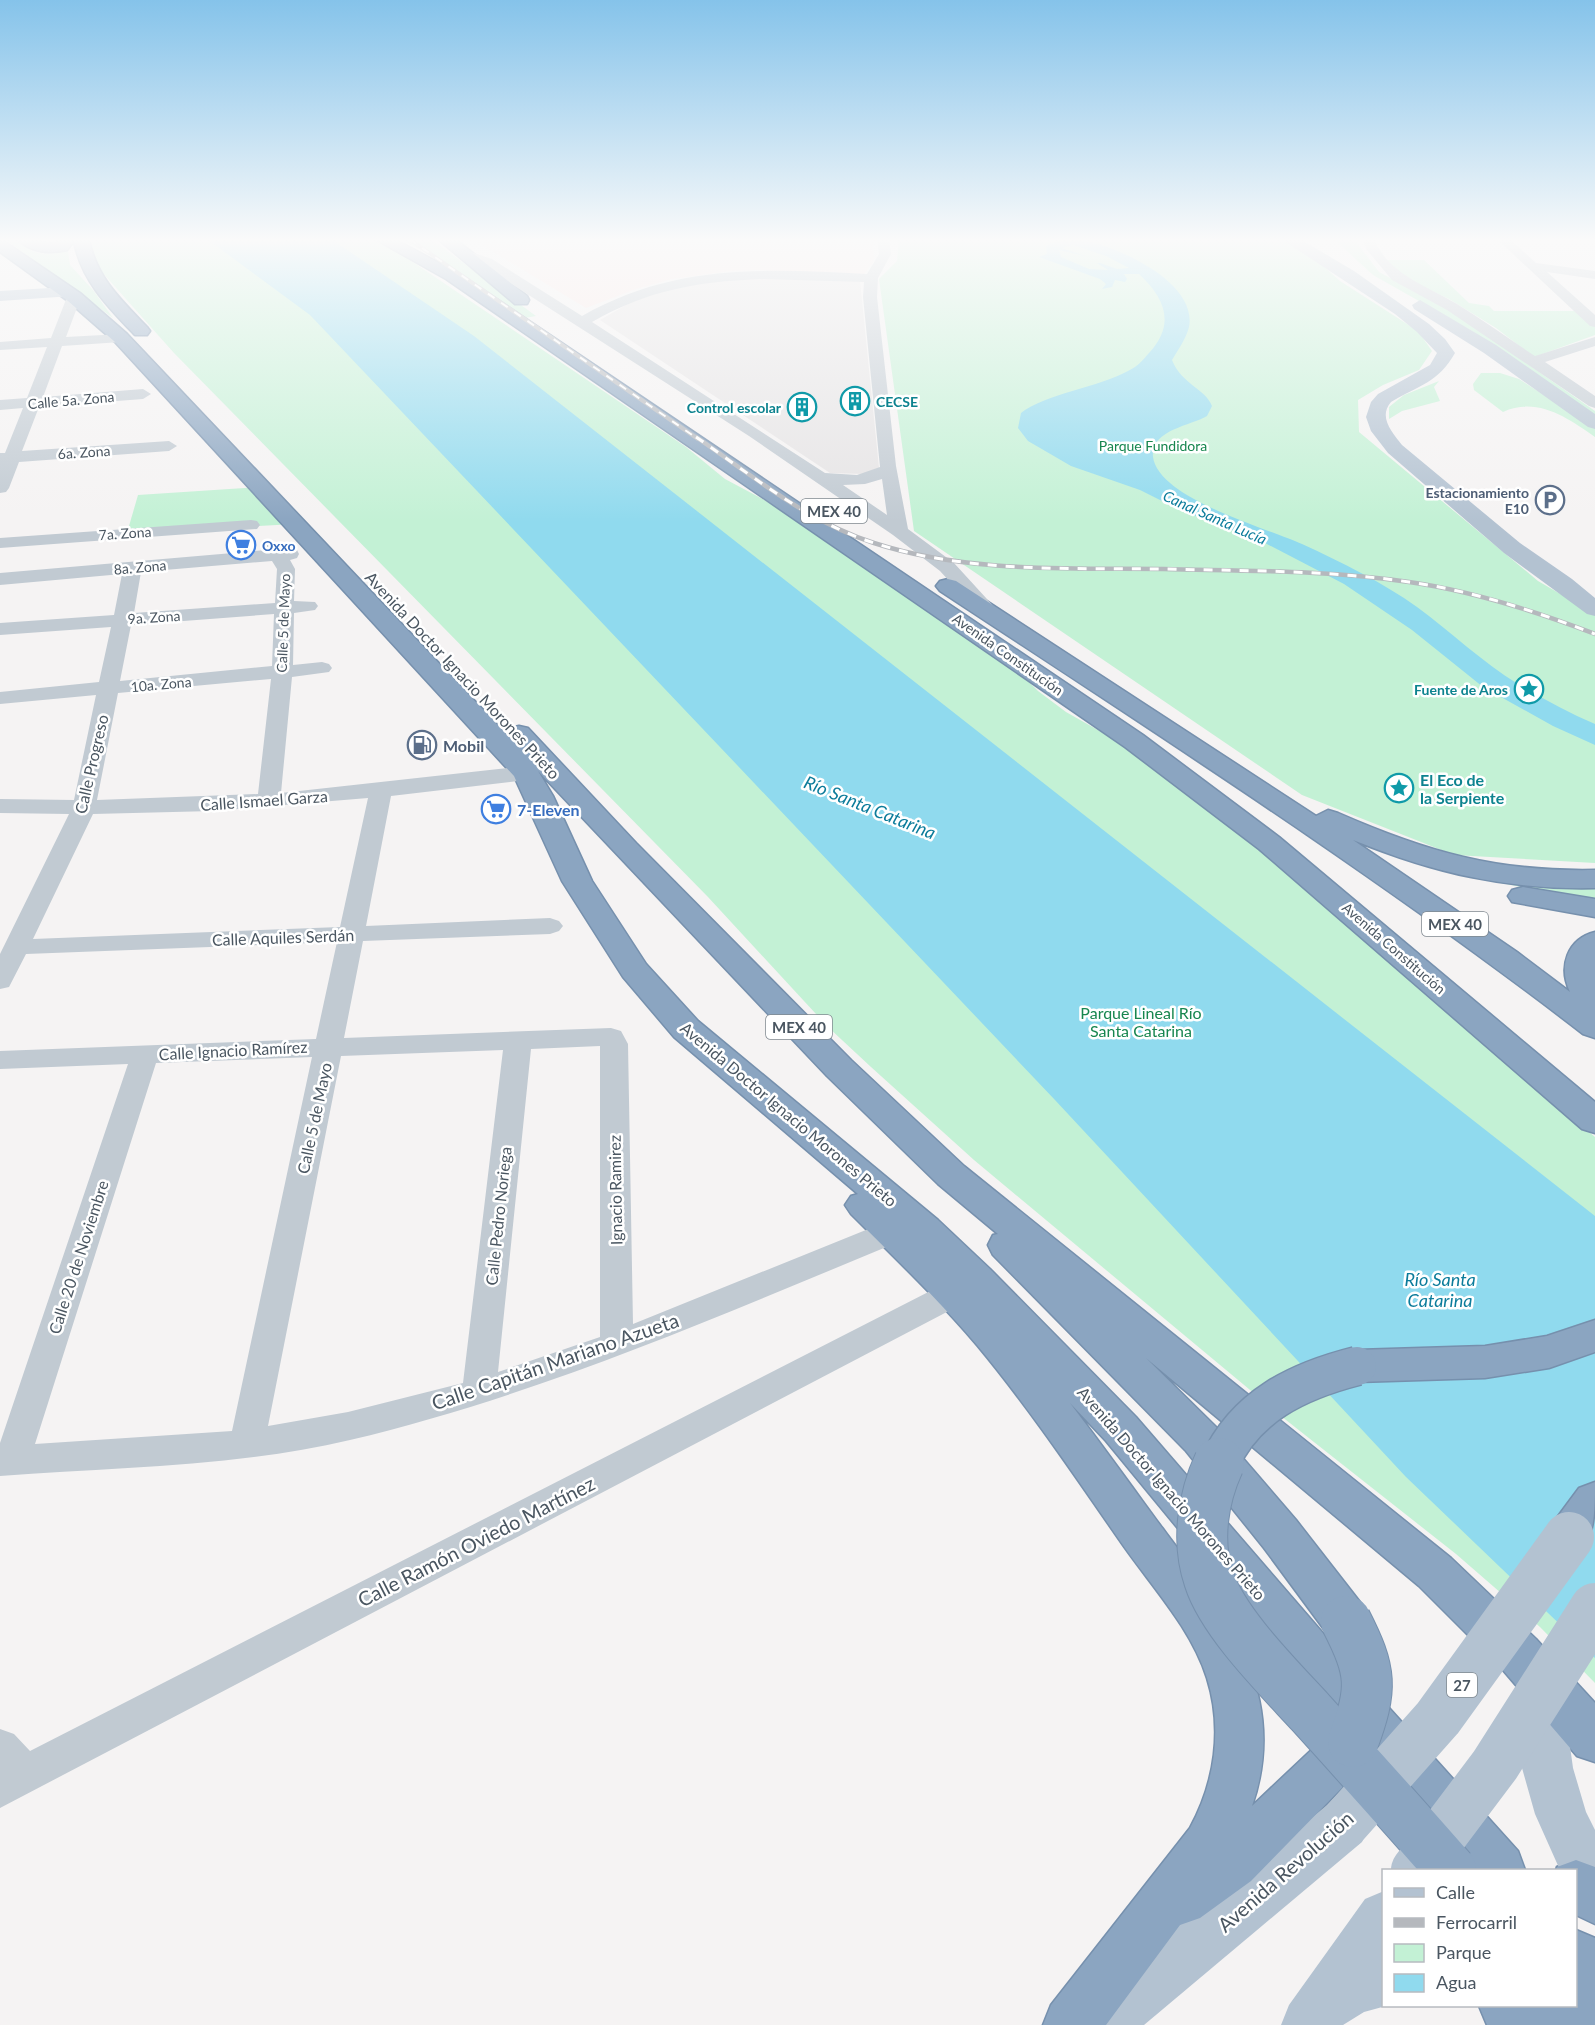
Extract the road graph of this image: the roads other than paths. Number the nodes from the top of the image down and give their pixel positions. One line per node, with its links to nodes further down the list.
1 (58, 334): 13 (street)
2 (117, 334): 11 (highway, Avenida Doctor Ignacio Morones Prieto)
3 (144, 334): 56 (highway, Avenida Doctor Ignacio Morones Prieto / MEX 40)
4 (551, 334): 14 (highway, Avenida Constitución / MEX 40)
5 (558, 334): 14 (highway, Avenida Constitución / MEX 40)
6 (600, 334): 27 (street)
7 (874, 334): 26 (street)
8 (1430, 334): 16 (main road)
9 (1467, 334): 17 (main road)
10 (1491, 334): 18 (street)
11 (122, 338): 13 (street); 32 (highway, Avenida Doctor Ignacio Morones Prieto)
12 (1595, 341): 18 (street)
13 (55, 342): 15 (street); 20 (street)
14 (569, 344): 33 (highway, Avenida Constitución / MEX 40); 48 (highway, Avenida Constitución / MEX 40)
15 (0, 346)
16 (1444, 346): 17 (main road); 36 (main road)
17 (1490, 349): 23 (main road)
18 (1534, 361): 21 (street)
19 (143, 394): 20 (street, Calle 5a. Zona)
20 (33, 403): 22 (street, Calle 5a. Zona); 25 (street)
21 (1595, 403)
22 (0, 405)
23 (1595, 423)
24 (169, 446): 25 (street, 6a. Zona)
25 (7, 457): 28 (street)
26 (889, 470): 27 (street); 30 (street)
27 (821, 478): 30 (street)
28 (0, 488)
29 (250, 525): 31 (street, 7a. Zona)
30 (899, 531): 41 (street)
31 (0, 543)
32 (290, 544): 34 (street, 8a. Zona); 39 (street, Calle 5 de Mayo); 50 (highway, Avenida Doctor Ignacio Morones Prieto)
33 (920, 567): 41 (highway, Avenida Constitución / MEX 40); 48 (highway)
34 (133, 568): 35 (street, 8a. Zona); 42 (street, Calle Progreso)
35 (0, 579)
36 (1564, 584): 37 (street); 40 (main road)
37 (1595, 599)
38 (308, 606): 39 (street, 9a. Zona)
39 (285, 607): 42 (street, 9a. Zona); 45 (street, Calle 5 de Mayo)
40 (1595, 609)
41 (990, 614): 49 (highway, Avenida Constitución / MEX 40)
42 (123, 619): 43 (street, 9a. Zona); 46 (street, Calle Progreso)
43 (0, 629)
44 (322, 668): 45 (street, 10a. Zona)
45 (282, 672): 46 (street, 10a. Zona); 52 (street, Calle 5 de Mayo)
46 (109, 689): 47 (street, 10a. Zona); 54 (street, Calle Progreso)
47 (0, 698)
48 (1074, 699): 71 (highway, Avenida Constitución / MEX 40)
49 (1244, 779): 55 (highway, Avenida Constitución / MEX 40); 57 (highway)
50 (533, 784): 51 (street, Calle Ismael Garza); 56 (highway); 73 (highway, Avenida Doctor Ignacio Morones Prieto)
51 (381, 791): 52 (street, Calle Ismael Garza); 60 (street, Calle 5 de Mayo)
52 (269, 800): 54 (street, Calle Ismael Garza)
53 (0, 806): 54 (street, Calle Ismael Garza)
54 (84, 808): 62 (street, Calle Progreso)
55 (1310, 826): 58 (highway); 65 (highway, Avenida Constitución / MEX 40)
56 (626, 849): 72 (highway, Avenida Doctor Ignacio Morones Prieto / MEX 40)
57 (1595, 879)
58 (1595, 908)
59 (550, 926): 60 (street, Calle Aquiles Serdán)
60 (350, 935): 62 (street, Calle Aquiles Serdán); 68 (street, Calle 5 de Mayo)
61 (1595, 941): 64 (highway)
62 (16, 947): 63 (street, Calle Progreso)
63 (0, 981)
64 (1595, 1007)
65 (1595, 1027)
66 (610, 1037): 67 (street, Calle Ignacio Ramírez); 76 (street, Ignacio Ramirez)
67 (518, 1040): 68 (street, Calle Ignacio Ramírez); 77 (street, Calle Pedro Noriega)
68 (329, 1046): 69 (street, Calle Ignacio Ramírez); 78 (street, Calle 5 de Mayo)
69 (145, 1054): 70 (street, Calle Ignacio Ramírez); 79 (street, Calle 20 de Noviembre)
70 (0, 1060)
71 (1595, 1121)
72 (951, 1176): 84 (highway, Avenida Doctor Ignacio Morones Prieto / MEX 40); 93 (highway, bridge)
73 (904, 1227): 74 (highway); 76 (street, Calle Capitán Mariano Azueta); 88 (highway, Avenida Doctor Ignacio Morones Prieto)
74 (953, 1294): 85 (street, Calle Ramón Oviedo Martínez); 93 (highway)
75 (1595, 1336): 87 (highway, bridge)
76 (617, 1344): 77 (street, Calle Capitán Mariano Azueta)
77 (479, 1392): 78 (street, Calle Capitán Mariano Azueta)
78 (247, 1444): 79 (street, Calle Capitán Mariano Azueta)
79 (6, 1460)
80 (1595, 1493): 81 (main road, Avenida Revolución / 27)
81 (1582, 1519): 100 (main road, Avenida Revolución / 27, bridge)
82 (1595, 1608): 83 (main road, bridge)
83 (1539, 1695): 86 (main road, bridge); 89 (main road)
84 (1595, 1739)
85 (8, 1770)
86 (1417, 1869)
87 (1450, 1869)
88 (1498, 1869)
89 (1595, 1880)
90 (1577, 1887): 91 (highway)
91 (1595, 1897)
92 (1382, 1919): 98 (main road)
93 (1151, 1921): 99 (highway)
94 (1577, 1959): 96 (highway)
95 (1382, 1978): 98 (main road)
96 (1595, 1980)
97 (1523, 2012): 101 (highway)
98 (1317, 2015)
99 (1071, 2025)
100 (1101, 2025)
101 (1583, 2025)

